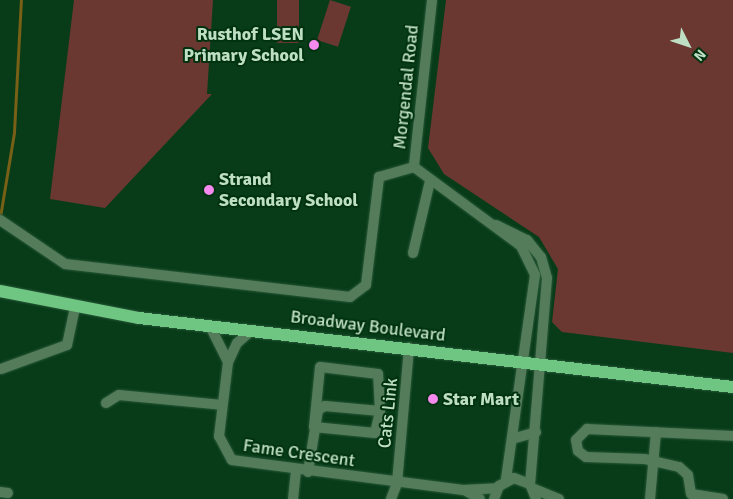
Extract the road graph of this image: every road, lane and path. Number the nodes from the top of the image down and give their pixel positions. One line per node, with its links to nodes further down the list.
1 (432, 0): 2 (street, Morgendal Road)
2 (414, 167): 3 (street, Morgendal Road); 4 (street)
3 (430, 181): 5 (street, Morgendal Road); 6 (street)
4 (0, 220)
5 (496, 225): 13 (street, Morgendal Road); 14 (street, Morgendal Road)
6 (413, 253)
7 (2, 291): 8 (main road, Broadway Boulevard)
8 (75, 307): 9 (main road, Broadway Boulevard); 15 (street)
9 (210, 326): 10 (main road, Broadway Boulevard); 12 (street)
10 (251, 330): 11 (main road, Broadway Boulevard); 12 (street, Fame Crescent)
11 (409, 348): 13 (main road, Broadway Boulevard); 29 (street, Cats Link)
12 (228, 362): 18 (street, Fame Crescent)
13 (523, 363): 14 (main road, Broadway Boulevard); 24 (street, Morgendal Road)
14 (542, 365): 16 (main road, Broadway Boulevard); 21 (street, Morgendal Road)
15 (1, 369)
16 (733, 387)
17 (106, 403): 18 (street)
18 (222, 406): 26 (street, Fame Crescent)
19 (380, 411): 20 (street); 20 (street); 20 (street)
20 (314, 427): 27 (street)
21 (536, 432): 24 (street); 32 (street, Morgendal Road)
22 (656, 432): 23 (street); 25 (street); 25 (street)
23 (733, 436)
24 (512, 439): 28 (street, Morgendal Road)
25 (653, 462): 38 (street); 39 (street)
26 (296, 471): 27 (street, Fame Crescent); 33 (street)
27 (308, 472): 29 (street, Fame Crescent)
28 (506, 480): 30 (street); 32 (street)
29 (397, 483): 31 (street, Fame Crescent); 34 (street, Cats Link)
30 (497, 488): 31 (street, Fame Crescent); 36 (street)
31 (463, 490): 35 (street, Fame Crescent)
32 (533, 491): 37 (street)
33 (293, 499)
34 (391, 499)
35 (480, 499)
36 (494, 499)
37 (559, 499)
38 (650, 499)
39 (723, 499)

